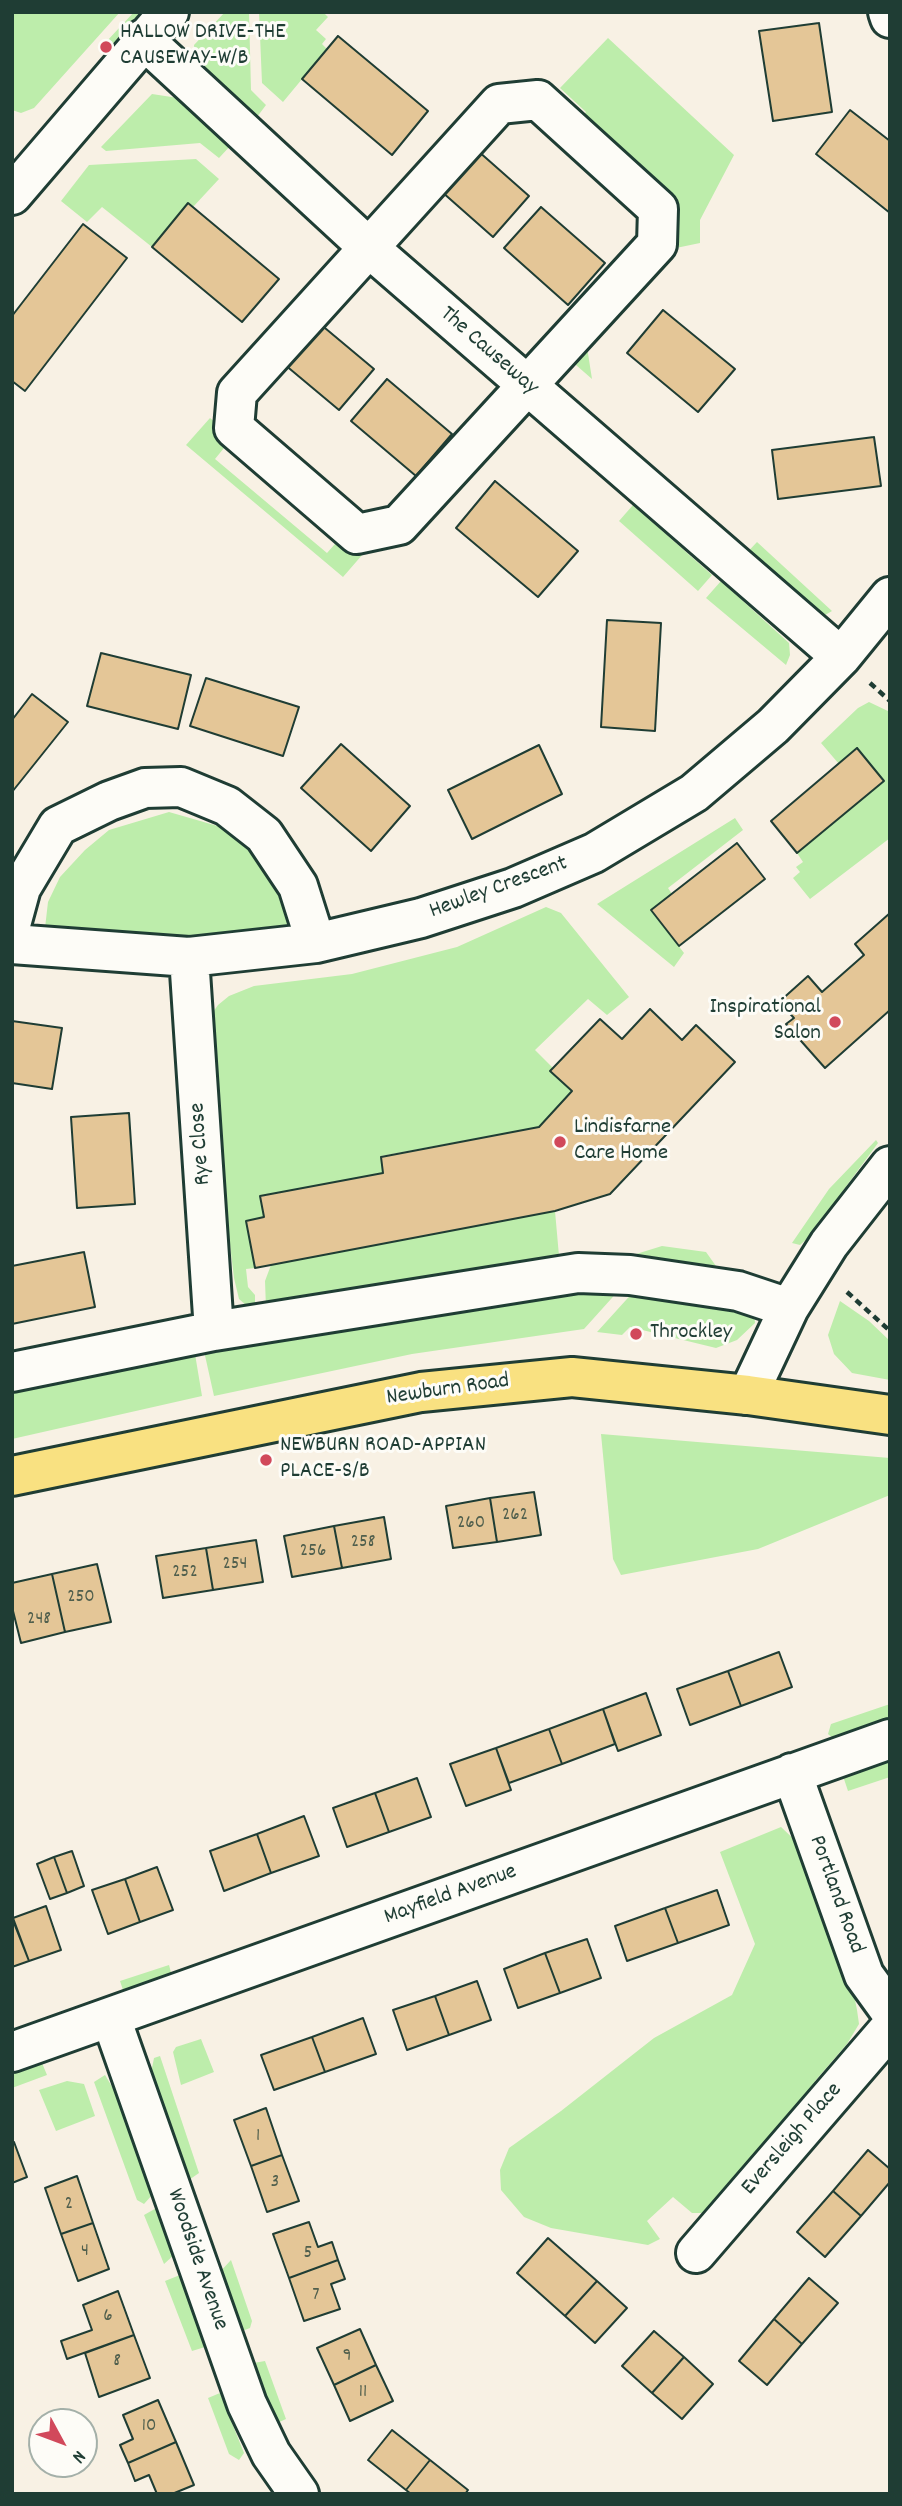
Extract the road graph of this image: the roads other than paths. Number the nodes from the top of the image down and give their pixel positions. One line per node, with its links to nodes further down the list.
1 (888, 12): 2 (street)
2 (890, 18)
3 (156, 26): 4 (street); 5 (street, The Causeway)
4 (20, 170)
5 (368, 247): 6 (street, The Causeway); 6 (street); 6 (street)
6 (527, 386): 8 (street, The Causeway)
7 (890, 597): 8 (street, Hewley Crescent)
8 (841, 657): 10 (street, Hewley Crescent)
9 (12, 921): 10 (street)
10 (316, 943): 12 (street, Hewley Crescent)
11 (12, 944): 12 (street, Hewley Crescent)
12 (189, 957): 15 (street, Rye Close)
13 (890, 1166): 14 (street)
14 (789, 1308): 15 (street); 17 (street)
15 (215, 1331): 16 (street)
16 (12, 1372)
17 (748, 1395): 18 (main road, Newburn Road); 19 (main road, Newburn Road)
18 (890, 1415)
19 (12, 1476)
20 (890, 1739): 21 (street, Mayfield Avenue)
21 (792, 1773): 22 (street, Portland Road); 23 (street, Mayfield Avenue)
22 (890, 2011)
23 (111, 2018): 25 (street, Mayfield Avenue); 27 (street, Woodside Avenue)
24 (890, 2028): 26 (street, Eversleigh Place)
25 (12, 2052)
26 (696, 2253)
27 (299, 2494)

